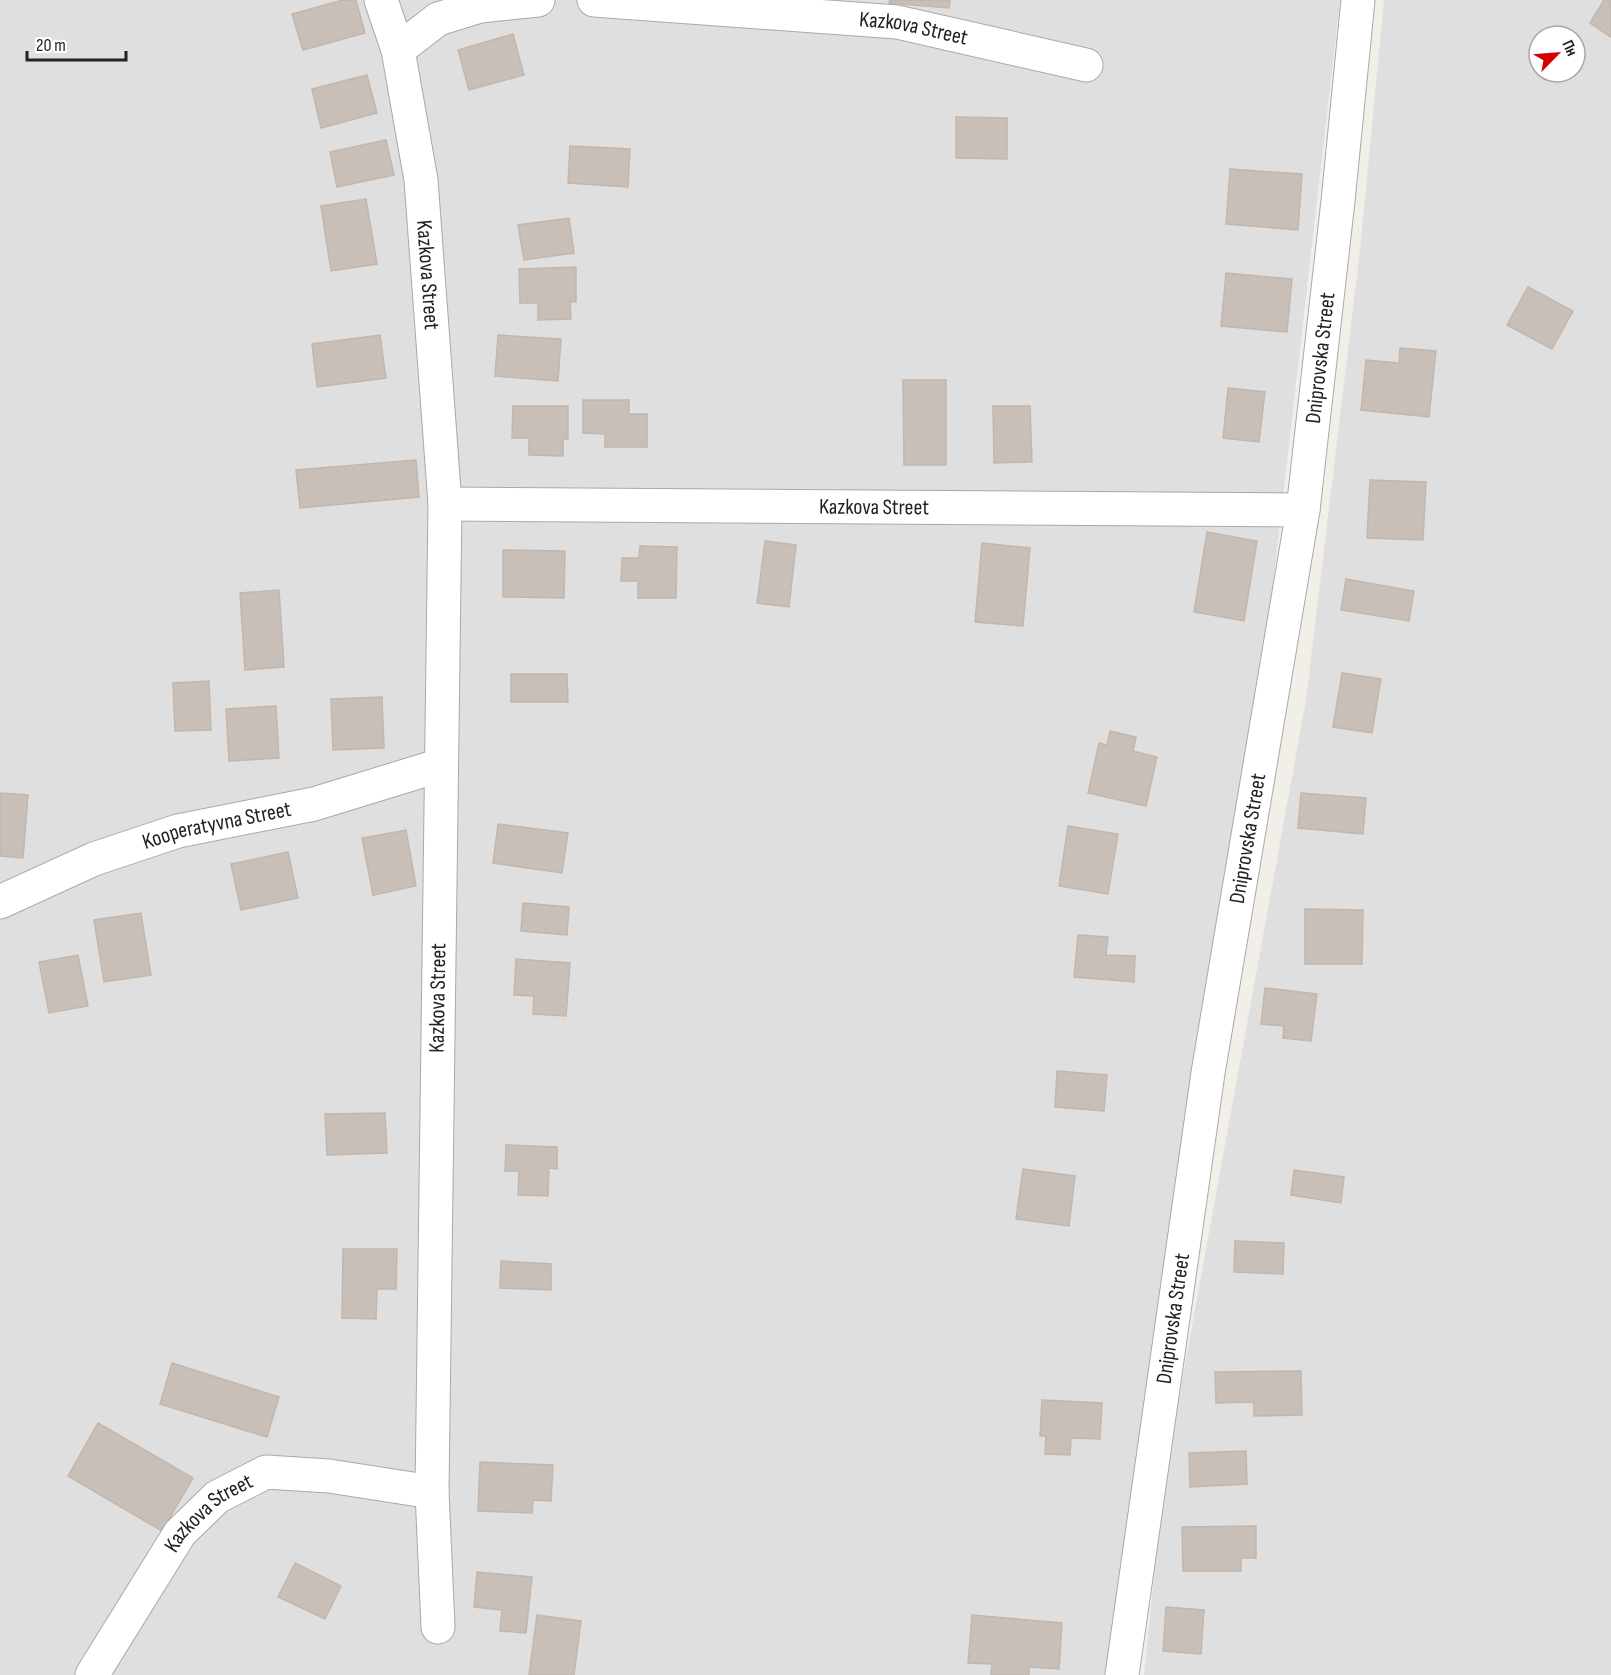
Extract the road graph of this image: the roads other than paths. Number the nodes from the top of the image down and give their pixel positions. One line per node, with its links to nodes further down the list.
1 (381, 0): 5 (street, Kazkova Street)
2 (538, 0): 5 (street)
3 (594, 0): 6 (street, Kazkova Street)
4 (1358, 0): 8 (street, Dniprovska Street)
5 (398, 50): 7 (street, Kazkova Street)
6 (1086, 65)
7 (445, 504): 8 (street, Kazkova Street); 9 (street, Kazkova Street)
8 (1303, 510): 14 (street, Dniprovska Street)
9 (441, 765): 10 (street, Kooperatyvna Street); 11 (street, Kazkova Street)
10 (0, 902)
11 (432, 1492): 12 (street, Kazkova Street); 13 (street, Kazkova Street)
12 (438, 1627)
13 (92, 1675)
14 (1122, 1675)

